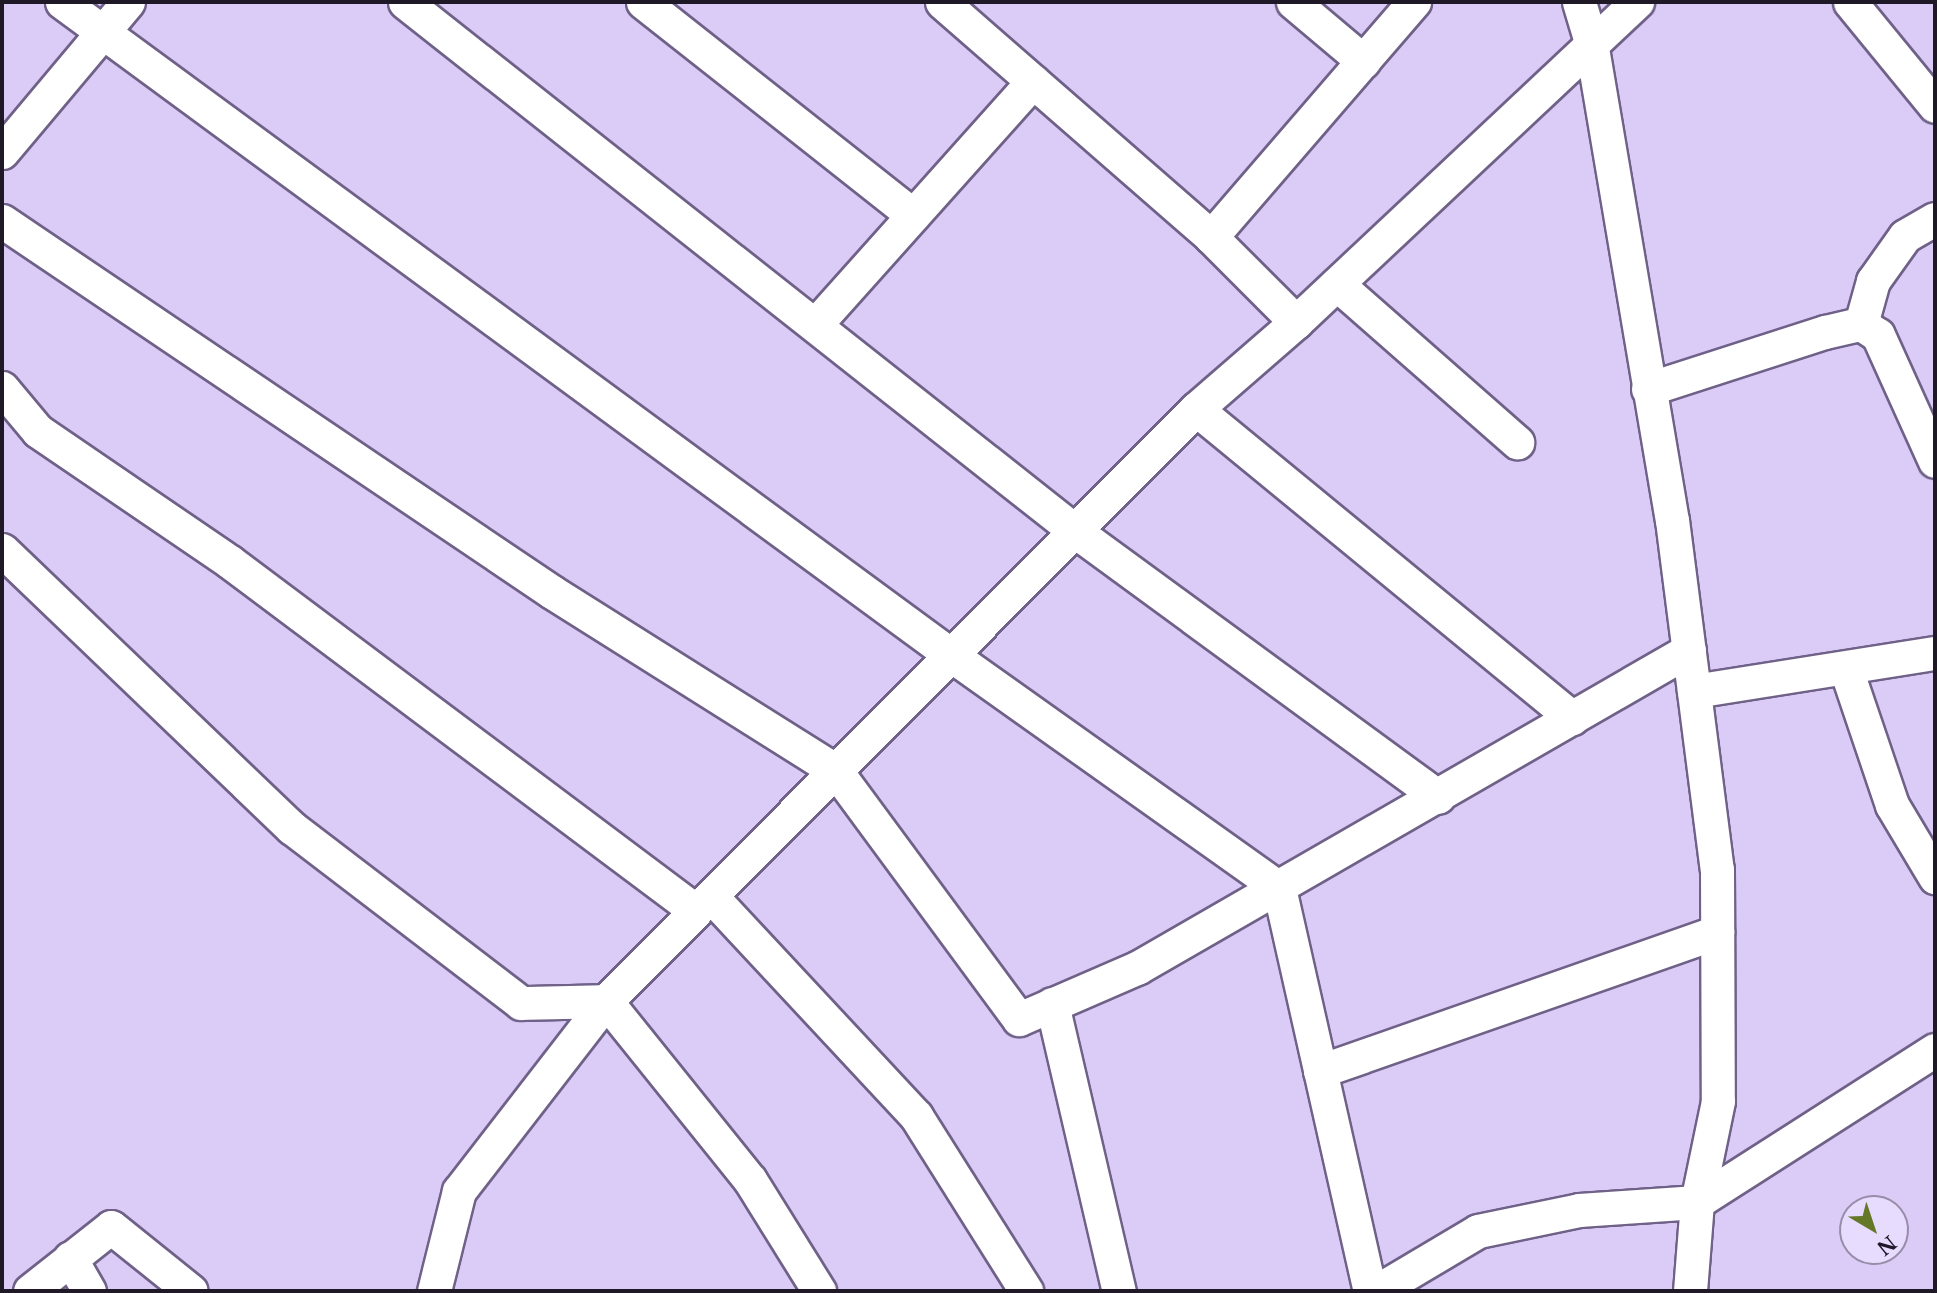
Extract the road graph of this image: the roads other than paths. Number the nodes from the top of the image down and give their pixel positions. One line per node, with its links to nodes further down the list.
1 (62, 2): 11 (street)
2 (128, 2): 11 (street)
3 (405, 2): 24 (street)
4 (643, 2): 17 (street)
5 (942, 2): 14 (street)
6 (1293, 2): 13 (street)
7 (1414, 2): 13 (street)
8 (1579, 2): 12 (street)
9 (1637, 2): 12 (street)
10 (1850, 2): 15 (street)
11 (104, 31): 16 (street); 34 (street)
12 (1591, 42): 21 (street); 26 (street)
13 (1363, 61): 20 (street)
14 (1033, 81): 17 (street); 20 (street)
15 (1935, 106)
16 (2, 152)
17 (913, 215): 24 (street)
18 (1935, 219): 23 (street)
19 (2, 221): 38 (street)
20 (1211, 237): 22 (street)
21 (1337, 284): 22 (street); 28 (street)
22 (1296, 322): 27 (street)
23 (1861, 324): 26 (street); 29 (street)
24 (815, 325): 30 (street)
25 (2, 388): 42 (street)
26 (1648, 389): 32 (street)
27 (1196, 409): 30 (street); 37 (street)
28 (1517, 442)
29 (1935, 461)
30 (1075, 531): 34 (street); 39 (street)
31 (2, 550): 44 (street)
32 (1689, 650): 36 (street); 37 (street)
33 (1935, 653): 35 (street)
34 (951, 654): 38 (street); 41 (street)
35 (1846, 668): 36 (street); 40 (street)
36 (1694, 691): 43 (street)
37 (1572, 718): 39 (street)
38 (836, 771): 42 (street); 45 (street)
39 (1438, 797): 41 (street)
40 (1935, 877)
41 (1279, 888): 45 (street); 47 (street)
42 (703, 904): 44 (street); 55 (street)
43 (1717, 932): 47 (street); 48 (street)
44 (606, 1002): 53 (street); 54 (street)
45 (1052, 1004): 56 (street)
46 (1935, 1050): 48 (street)
47 (1320, 1071): 57 (street)
48 (1697, 1202): 58 (street); 59 (street)
49 (70, 1258): 50 (street); 51 (street); 52 (street)
50 (30, 1291)
51 (89, 1291)
52 (191, 1291)
53 (434, 1291)
54 (819, 1291)
55 (1026, 1291)
56 (1119, 1291)
57 (1370, 1291)
58 (1377, 1291)
59 (1690, 1291)

